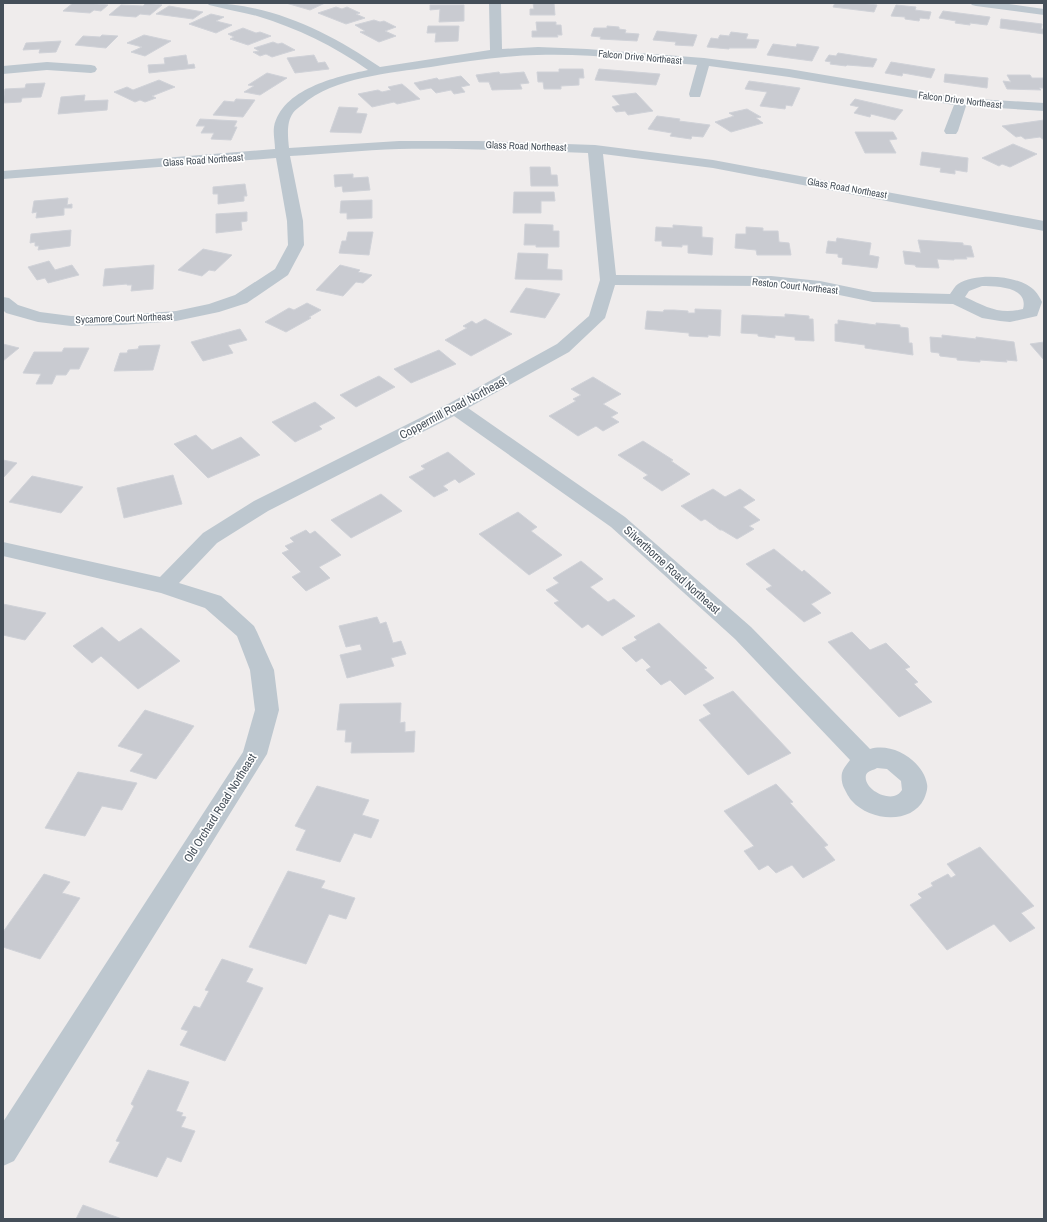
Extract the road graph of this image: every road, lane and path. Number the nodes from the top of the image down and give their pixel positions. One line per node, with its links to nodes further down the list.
1 (213, 3): 9 (street)
2 (495, 3): 5 (street)
3 (976, 3): 4 (street)
4 (1044, 12)
5 (496, 53): 6 (street, Falcon Drive Northeast); 9 (street, Falcon Drive Northeast)
6 (704, 62): 10 (street); 11 (street, Falcon Drive Northeast)
7 (90, 69): 8 (street)
8 (3, 70)
9 (378, 71): 15 (street, Falcon Drive Northeast)
10 (695, 94)
11 (961, 102): 12 (street, Falcon Drive Northeast); 13 (street)
12 (1044, 107)
13 (951, 131)
14 (595, 148): 15 (street, Glass Road Northeast); 17 (street, Glass Road Northeast); 18 (street, Coppermill Road Northeast)
15 (282, 154): 16 (street, Glass Road Northeast); 20 (street, Sycamore Court Northeast)
16 (3, 175)
17 (1044, 226)
18 (608, 280): 19 (street, Reston Court Northeast); 21 (street, Coppermill Road Northeast)
19 (956, 299)
20 (3, 302)
21 (455, 408): 23 (street, Coppermill Road Northeast); 24 (street, Silverthorne Road Northeast)
22 (3, 549): 23 (street, Old Orchard Road Northeast)
23 (164, 586): 25 (street, Old Orchard Road Northeast)
24 (865, 760)
25 (3, 1150)

